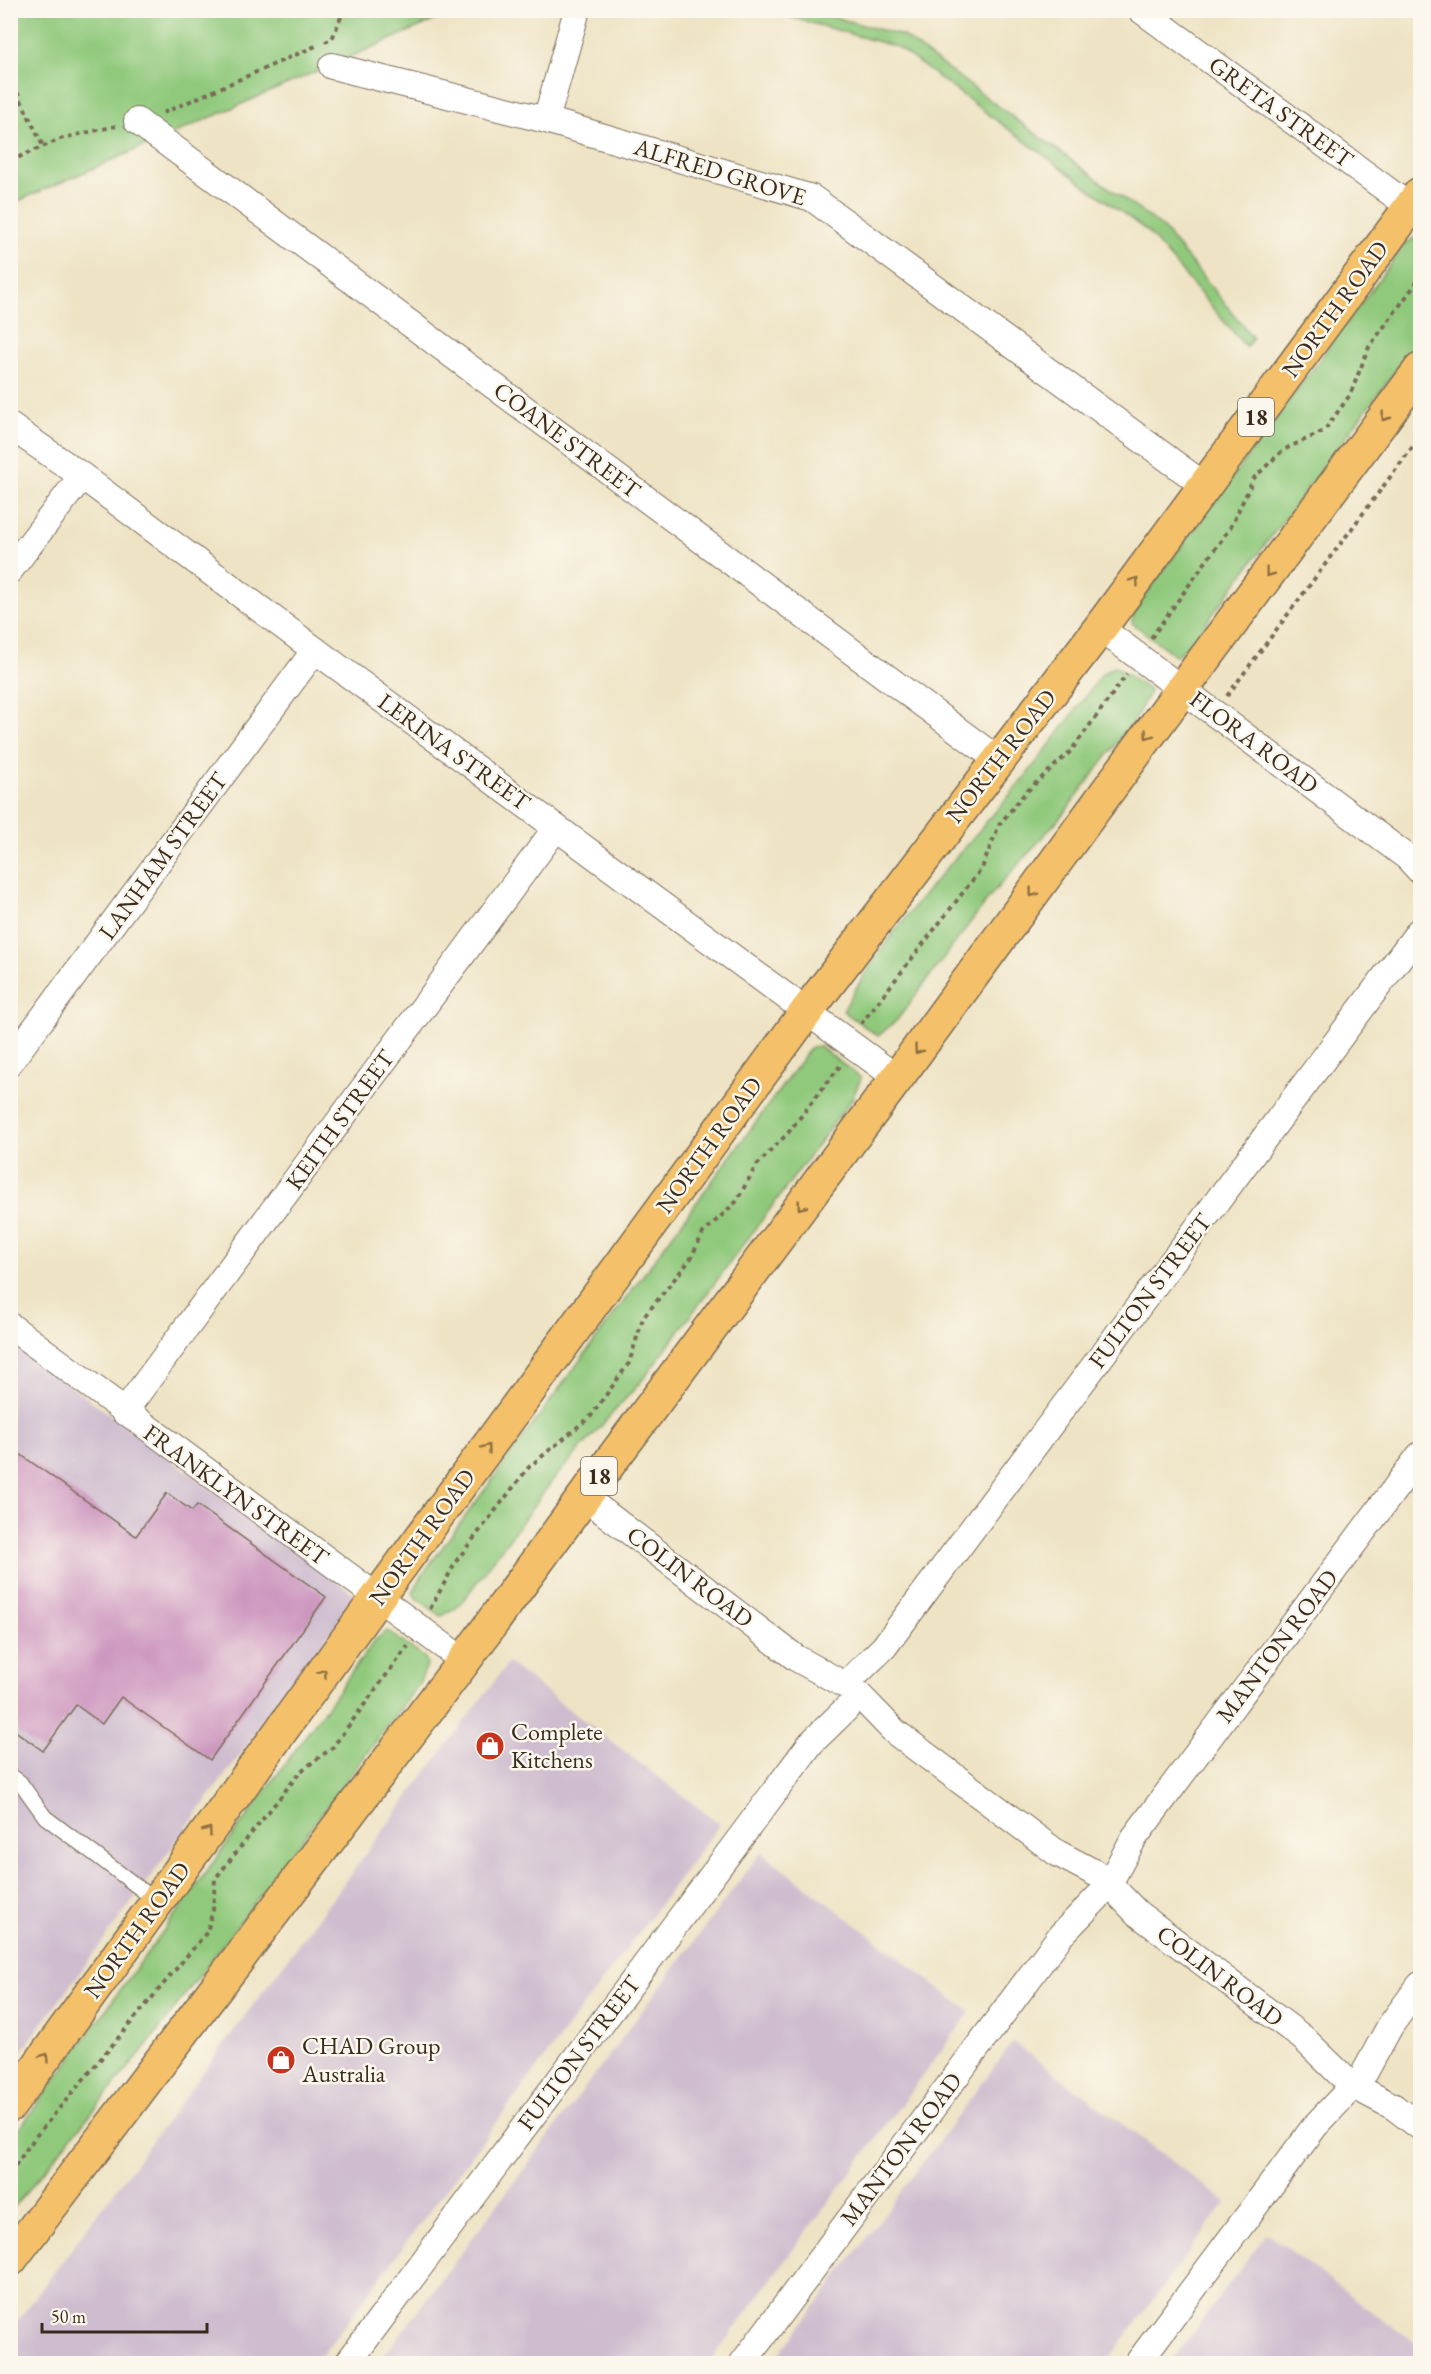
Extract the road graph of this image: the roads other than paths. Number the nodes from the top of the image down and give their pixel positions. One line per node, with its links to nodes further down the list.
1 (577, 10): 4 (street)
2 (1141, 10): 6 (street, GRETA STREET)
3 (332, 66): 4 (street, ALFRED GROVE)
4 (546, 120): 10 (street, ALFRED GROVE)
5 (137, 121): 15 (street, COANE STREET)
6 (1417, 205): 10 (highway, NORTH ROAD / 18)
7 (1420, 370): 14 (highway, 18, one-way to 14)
8 (10, 426): 9 (street, LERINA STREET)
9 (82, 476): 11 (street); 13 (street, LERINA STREET)
10 (1205, 486): 12 (highway, NORTH ROAD / 18, one-way to 10)
11 (10, 570)
12 (1100, 628): 14 (street, FLORA ROAD); 15 (highway, NORTH ROAD / 18)
13 (315, 650): 16 (street, LERINA STREET); 20 (street, LANHAM STREET)
14 (1183, 688): 17 (street, FLORA ROAD); 21 (highway, 18, one-way to 21)
15 (998, 760): 19 (highway, NORTH ROAD / 18)
16 (556, 828): 19 (street, LERINA STREET); 23 (street, KEITH STREET)
17 (1416, 864)
18 (1419, 930): 28 (street, FULTON STREET)
19 (807, 1011): 21 (street, LERINA STREET); 26 (highway, NORTH ROAD / 18, one-way to 19)
20 (10, 1062)
21 (897, 1078): 25 (highway, 18, one-way to 25)
22 (10, 1326): 23 (street, FRANKLYN STREET)
23 (124, 1412): 26 (street, FRANKLYN STREET)
24 (1420, 1455): 30 (street, MANTON ROAD)
25 (584, 1497): 27 (highway, 18); 28 (street, COLIN ROAD)
26 (377, 1598): 27 (street, FRANKLYN STREET); 31 (highway, NORTH ROAD / 18, one-way to 26)
27 (464, 1661): 36 (highway, 18)
28 (847, 1696): 30 (street, COLIN ROAD); 37 (street, FULTON STREET)
29 (10, 1774): 31 (lane)
30 (1099, 1885): 33 (street, COLIN ROAD); 38 (street, MANTON ROAD)
31 (158, 1902): 34 (highway, NORTH ROAD / 18, one-way to 31)
32 (1420, 1985): 33 (street)
33 (1353, 2075): 35 (street, COLIN ROAD); 39 (street)
34 (10, 2105)
35 (1420, 2127)
36 (10, 2260)
37 (347, 2364)
38 (742, 2364)
39 (1137, 2364)

